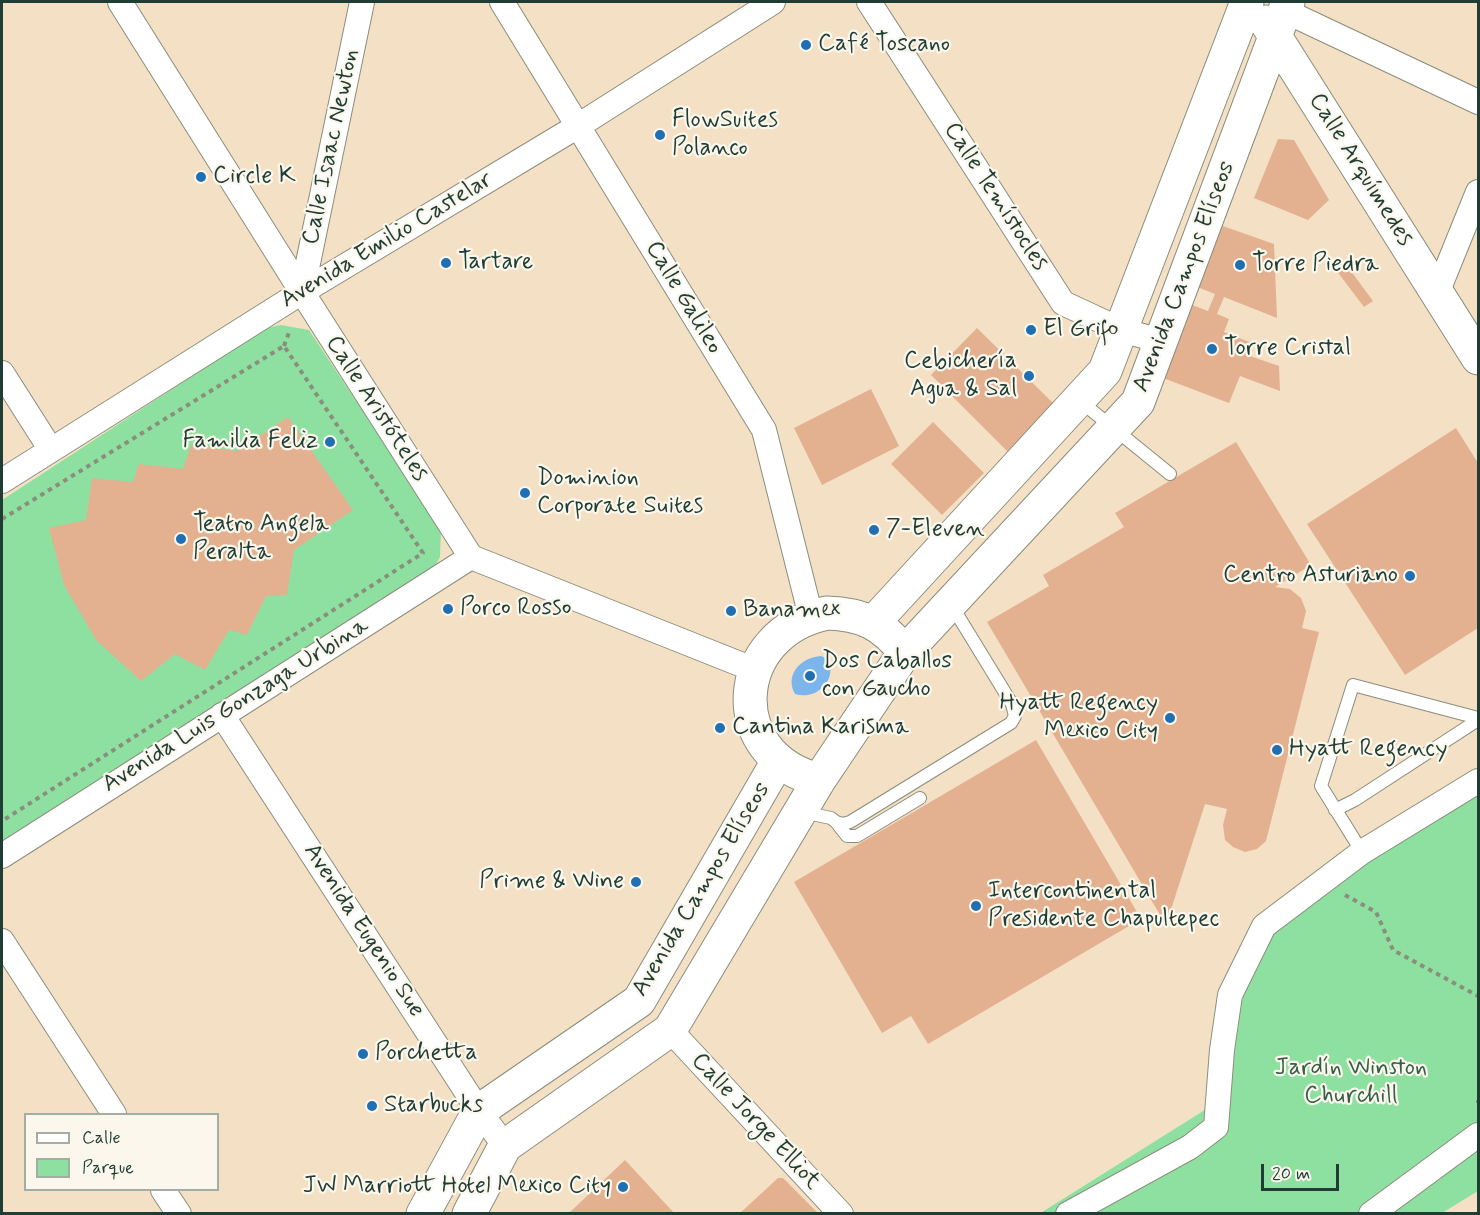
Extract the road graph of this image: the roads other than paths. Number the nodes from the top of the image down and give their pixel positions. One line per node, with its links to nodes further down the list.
1 (120, 2): 12 (street, Calle Aristóteles)
2 (362, 2): 12 (street, Calle Isaac Newton)
3 (502, 2): 10 (street, Calle Galileo)
4 (773, 2): 10 (street, Avenida Emilio Castelar)
5 (869, 2): 14 (street, Calle Temístocles)
6 (1247, 2): 14 (street, Avenida Campos Elíseos)
7 (1252, 2): 8 (street, Calle Arquímedes)
8 (1282, 16): 9 (street); 13 (street, Calle Arquímedes); 15 (street, Avenida Campos Elíseos)
9 (1479, 102)
10 (578, 126): 12 (street, Avenida Emilio Castelar); 26 (street, Calle Galileo)
11 (1479, 192): 13 (street)
12 (302, 292): 21 (street, Avenida Emilio Castelar); 24 (street, Calle Aristóteles)
13 (1437, 293): 16 (street, Calle Arquímedes)
14 (1120, 330): 15 (street, Calle Temístocles); 19 (street, Avenida Campos Elíseos)
15 (1161, 341): 20 (street, Avenida Campos Elíseos)
16 (1475, 349): 18 (street, Calle Arquímedes)
17 (2, 373): 21 (street)
18 (1479, 379)
19 (1079, 400): 20 (lane); 27 (street, Avenida Campos Elíseos)
20 (1114, 429): 22 (lane); 25 (street, Avenida Campos Elíseos)
21 (51, 450): 23 (street, Avenida Emilio Castelar)
22 (1170, 474)
23 (2, 481)
24 (471, 556): 29 (street); 30 (street, Avenida Luis Gonzaga Urbina)
25 (950, 603): 28 (street, Avenida Campos Elíseos); 38 (lane)
26 (811, 616): 27 (street); 29 (street)
27 (874, 622): 28 (street)
28 (905, 652): 33 (street)
29 (755, 670): 32 (street)
30 (222, 715): 40 (street, Avenida Luis Gonzaga Urbina); 43 (street, Avenida Eugenio Sue)
31 (1479, 719): 36 (lane); 36 (lane)
32 (778, 760): 33 (street); 43 (street, Avenida Campos Elíseos)
33 (819, 780): 37 (street, Avenida Campos Elíseos)
34 (1479, 781): 39 (street)
35 (920, 798): 38 (lane)
36 (1335, 810): 39 (lane)
37 (801, 812): 38 (lane); 42 (street, Avenida Campos Elíseos)
38 (836, 822)
39 (1362, 852): 52 (street)
40 (2, 856)
41 (2, 941): 44 (street)
42 (670, 1030): 46 (street, Avenida Campos Elíseos); 51 (street, Calle Jorge Elliot)
43 (479, 1111): 46 (street, Avenida Eugenio Sue); 49 (street, Avenida Campos Elíseos)
44 (113, 1113)
45 (1479, 1135): 53 (street)
46 (505, 1146): 50 (street, Avenida Campos Elíseos)
47 (164, 1191): 48 (street)
48 (178, 1214)
49 (423, 1214)
50 (469, 1214)
51 (841, 1214)
52 (1068, 1214)
53 (1371, 1214)

